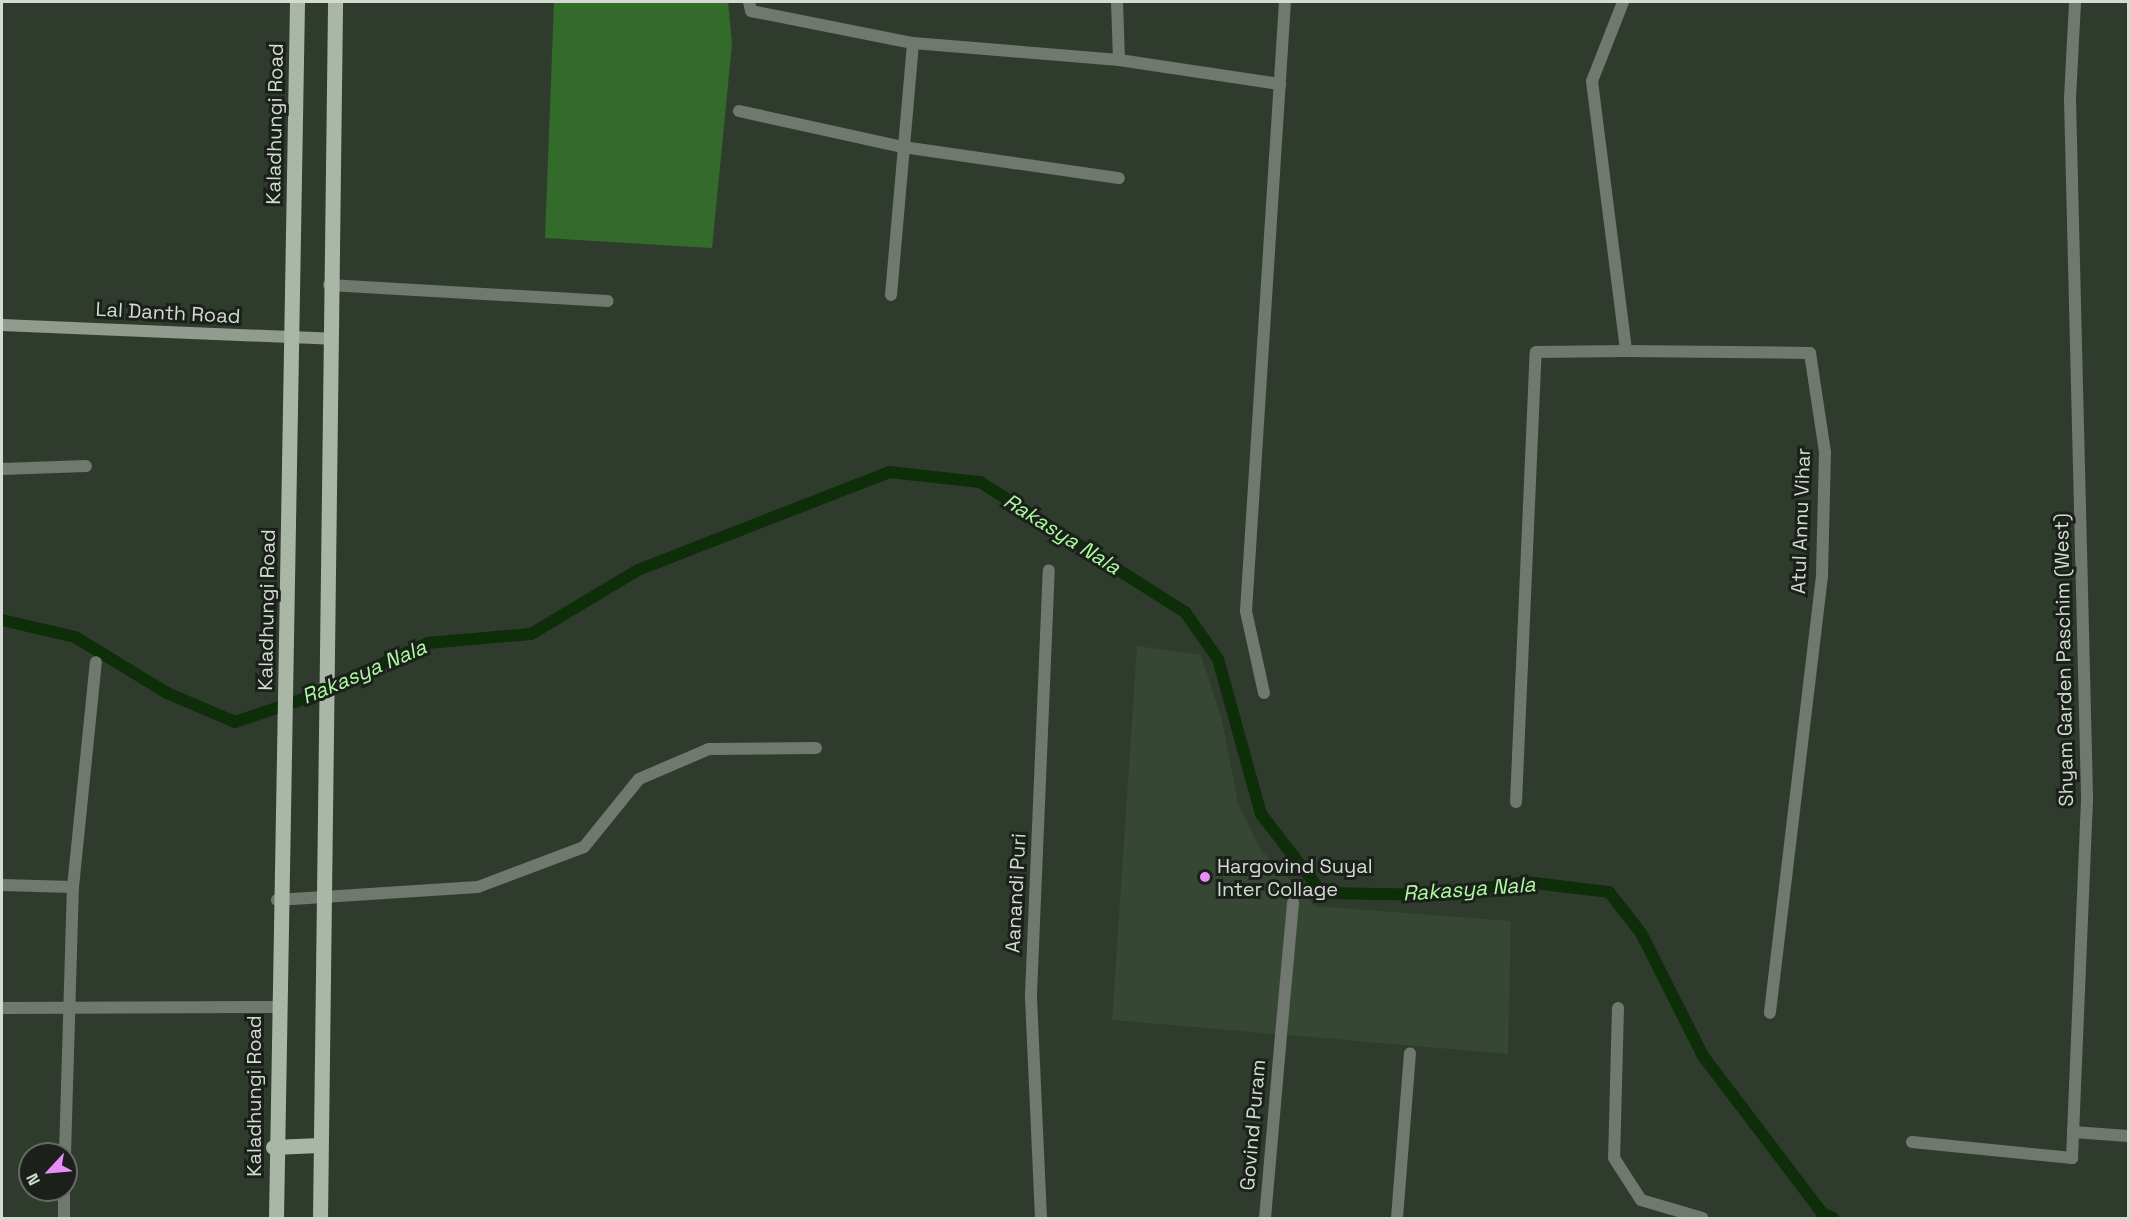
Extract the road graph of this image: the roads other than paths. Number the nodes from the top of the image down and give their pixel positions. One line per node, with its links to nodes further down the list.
1 (297, 2): 18 (main road, Kaladhungi Road)
2 (335, 2): 14 (main road)
3 (749, 2): 8 (street)
4 (1117, 2): 9 (street)
5 (1285, 2): 10 (street)
6 (1623, 2): 20 (street)
7 (2075, 2): 39 (street, Shyam Garden Paschim (West))
8 (913, 43): 9 (street); 12 (street)
9 (1119, 60): 10 (street)
10 (1280, 84): 25 (street)
11 (739, 111): 12 (street)
12 (903, 147): 13 (street); 15 (street)
13 (1119, 178)
14 (329, 285): 16 (street); 19 (main road)
15 (891, 295)
16 (608, 301)
17 (2, 325): 18 (street, Lal Danth Road)
18 (292, 339): 19 (street, Lal Danth Road); 31 (main road, Kaladhungi Road)
19 (333, 339): 30 (main road)
20 (1626, 351): 27 (street); 37 (street, Atul Annu Vihar)
21 (86, 466): 22 (street)
22 (2, 469)
23 (1049, 570): 49 (street, Aanandi Puri)
24 (96, 662): 29 (street)
25 (1264, 693)
26 (816, 748): 30 (street)
27 (1516, 802)
28 (2, 885): 29 (street)
29 (73, 887): 36 (street)
30 (321, 897): 31 (street); 43 (main road)
31 (277, 900): 33 (main road, Kaladhungi Road)
32 (1293, 903): 50 (street, Govind Puram)
33 (276, 1007): 36 (street); 44 (main road, Kaladhungi Road)
34 (2, 1008): 36 (street)
35 (1618, 1008): 52 (street)
36 (67, 1010): 41 (street)
37 (1770, 1013)
38 (1410, 1054): 51 (street)
39 (2073, 1132): 40 (street); 42 (street, Shyam Garden Paschim (West))
40 (2128, 1136)
41 (65, 1142)
42 (1912, 1142)
43 (319, 1145): 44 (main road); 48 (main road)
44 (273, 1147): 47 (main road, Kaladhungi Road)
45 (64, 1202): 46 (street)
46 (64, 1218)
47 (276, 1218)
48 (320, 1218)
49 (1041, 1218)
50 (1264, 1218)
51 (1397, 1218)
52 (1702, 1218)

